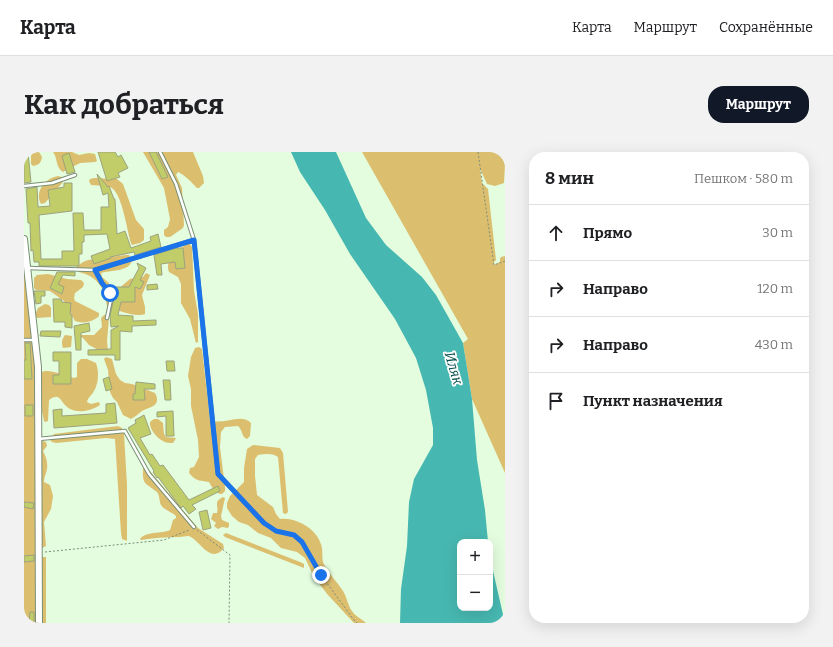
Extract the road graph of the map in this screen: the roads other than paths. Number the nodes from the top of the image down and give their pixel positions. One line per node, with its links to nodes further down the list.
1 (160, 152): 5 (lane)
2 (75, 175): 3 (lane)
3 (24, 186)
4 (24, 239): 6 (street)
5 (194, 240): 7 (lane); 12 (lane)
6 (27, 268): 7 (lane); 10 (street)
7 (95, 270): 8 (lane)
8 (107, 318)
9 (24, 340): 10 (lane)
10 (35, 340): 11 (street)
11 (38, 439): 13 (lane); 14 (street)
12 (264, 523)
13 (194, 527)
14 (39, 623)

